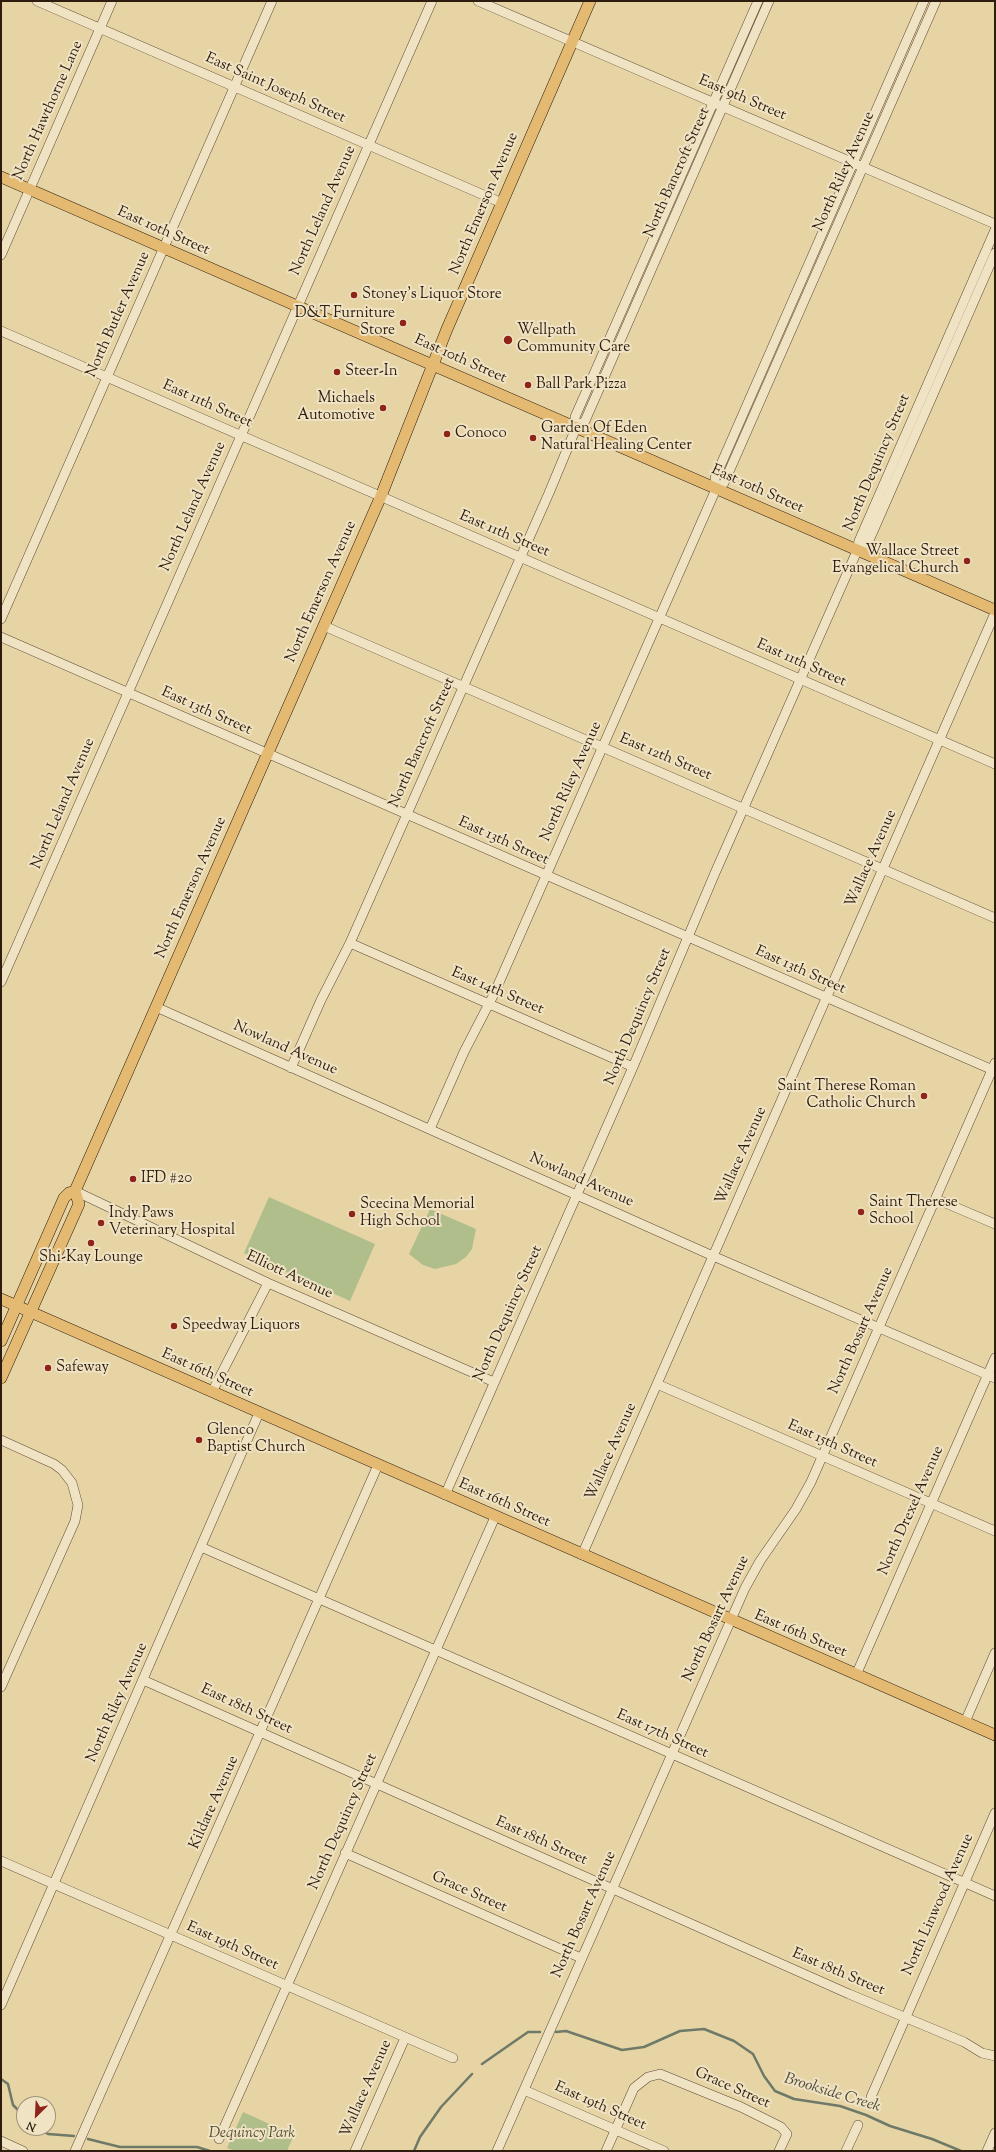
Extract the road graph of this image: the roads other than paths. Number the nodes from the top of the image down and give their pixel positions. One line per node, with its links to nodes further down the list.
1 (37, 1): 13 (street, East Saint Joseph Street)
2 (112, 1): 13 (street, North Hawthorne Lane)
3 (272, 1): 15 (street, North Butler Avenue)
4 (432, 1): 18 (street, North Leland Avenue)
5 (478, 1): 14 (street, East 9th Street)
6 (590, 1): 14 (main road, North Emerson Avenue)
7 (758, 1): 16 (street, North Bancroft Street)
8 (769, 1): 17 (street, North Bancroft Street)
9 (924, 1): 11 (street, North Riley Avenue)
10 (936, 1): 12 (street, North Riley Avenue)
11 (915, 21): 12 (street); 19 (street, North Riley Avenue)
12 (925, 25): 20 (street, North Riley Avenue)
13 (100, 29): 15 (street, East Saint Joseph Street); 22 (street, North Hawthorne Lane)
14 (572, 42): 16 (street, East 9th Street); 23 (main road, North Emerson Avenue)
15 (234, 86): 18 (street, East Saint Joseph Street); 26 (street, North Butler Avenue)
16 (714, 102): 17 (street, East 9th Street); 29 (street, North Bancroft Street)
17 (723, 106): 19 (street, East 9th Street); 30 (street, North Bancroft Street)
18 (368, 145): 23 (street, East Saint Joseph Street); 31 (street, North Leland Avenue)
19 (853, 162): 20 (street, East 9th Street); 32 (street, North Riley Avenue)
20 (863, 167): 24 (street, East 9th Street); 33 (street, North Riley Avenue)
21 (1, 177): 22 (main road, East 10th Street)
22 (30, 190): 26 (main road, East 10th Street); 28 (street, North Hawthorne Lane)
23 (502, 204): 35 (main road, North Emerson Avenue)
24 (995, 224)
25 (995, 230): 37 (street, North Dequincy Street)
26 (163, 248): 31 (main road, East 10th Street); 36 (street, North Butler Avenue)
27 (995, 253): 37 (street, North Dequincy Street)
28 (1, 255)
29 (642, 265): 30 (street); 38 (street, North Bancroft Street)
30 (651, 269): 38 (street, North Bancroft Street)
31 (297, 306): 35 (main road, East 10th Street); 39 (street, North Leland Avenue)
32 (782, 325): 33 (street); 40 (street, North Riley Avenue)
33 (791, 330): 40 (street, North Riley Avenue)
34 (1, 331): 36 (street, East 11th Street)
35 (434, 365): 38 (main road, East 10th Street); 41 (main road, North Emerson Avenue)
36 (107, 377): 39 (street, East 11th Street); 46 (street, North Butler Avenue)
37 (930, 389): 42 (street, North Dequincy Street)
38 (576, 428): 40 (main road, East 10th Street); 43 (street, North Bancroft Street)
39 (241, 436): 41 (street, East 11th Street); 51 (street, North Leland Avenue)
40 (716, 489): 42 (main road, East 10th Street); 45 (street, North Riley Avenue)
41 (381, 496): 43 (street, East 11th Street); 47 (main road, North Emerson Avenue)
42 (858, 551): 44 (main road, East 10th Street); 49 (street, North Dequincy Street)
43 (520, 557): 45 (street, East 11th Street); 50 (street, North Bancroft Street)
44 (995, 612): 52 (street, Wallace Avenue)
45 (659, 617): 49 (street, East 11th Street); 53 (street, North Riley Avenue)
46 (1, 618)
47 (324, 626): 50 (street, East 12th Street); 54 (main road, North Emerson Avenue)
48 (1, 637): 51 (street, East 13th Street)
49 (800, 679): 52 (street, East 11th Street); 56 (street, North Dequincy Street)
50 (464, 686): 53 (street, East 12th Street); 57 (street, North Bancroft Street)
51 (127, 693): 54 (street, East 13th Street); 63 (street, North Leland Avenue)
52 (939, 740): 55 (street, East 11th Street); 58 (street, Wallace Avenue)
53 (602, 746): 56 (street, East 12th Street); 59 (street, North Riley Avenue)
54 (267, 755): 57 (street, East 13th Street); 66 (main road, North Emerson Avenue)
55 (995, 764)
56 (744, 808): 58 (street, East 12th Street); 61 (street, North Dequincy Street)
57 (407, 815): 59 (street, East 13th Street); 62 (street, North Bancroft Street)
58 (883, 869): 60 (street, East 12th Street); 64 (street, Wallace Avenue)
59 (546, 876): 61 (street, East 13th Street); 65 (street, North Riley Avenue)
60 (995, 918)
61 (688, 937): 64 (street, East 13th Street); 67 (street, North Dequincy Street)
62 (350, 943): 65 (street, East 14th Street); 68 (street, North Bancroft Street)
63 (1, 982)
64 (826, 998): 69 (street, East 13th Street); 75 (street, Wallace Avenue)
65 (488, 1004): 67 (street, East 14th Street); 70 (street, North Riley Avenue)
66 (156, 1007): 68 (street, Nowland Avenue); 71 (main road, North Emerson Avenue)
67 (633, 1067): 72 (street, North Dequincy Street)
68 (291, 1068): 70 (street, Nowland Avenue)
69 (994, 1068): 73 (street, North Bosart Avenue)
70 (430, 1129): 72 (street, Nowland Avenue)
71 (75, 1192): 76 (street, Elliott Avenue); 78 (main road, North Emerson Avenue); 79 (main road, North Emerson Avenue)
72 (578, 1195): 75 (street, Nowland Avenue); 85 (street, North Dequincy Street)
73 (936, 1199): 74 (street); 80 (street, North Bosart Avenue)
74 (995, 1224)
75 (713, 1256): 80 (street, Nowland Avenue); 86 (street, Wallace Avenue)
76 (268, 1283): 85 (street, Elliott Avenue); 87 (street)
77 (1, 1299): 78 (main road, East 16th Street)
78 (17, 1306): 79 (main road, East 16th Street); 81 (main road, North Emerson Avenue)
79 (30, 1312): 84 (main road, North Emerson Avenue); 87 (main road, East 16th Street)
80 (879, 1327): 83 (street, Nowland Avenue); 90 (street, North Bosart Avenue)
81 (1, 1341)
82 (995, 1358): 83 (street, North Drexel Avenue)
83 (991, 1376): 93 (street, North Drexel Avenue)
84 (1, 1378)
85 (494, 1382): 92 (street, North Dequincy Street)
86 (657, 1384): 90 (street, East 15th Street); 97 (street, Wallace Avenue)
87 (212, 1392): 88 (main road, East 16th Street)
88 (259, 1413): 91 (main road, East 16th Street); 96 (street, North Riley Avenue)
89 (1, 1440): 104 (street)
90 (823, 1456): 93 (street, East 15th Street); 99 (street, North Bosart Avenue)
91 (378, 1465): 92 (main road, East 16th Street); 98 (street, Kildare Avenue)
92 (446, 1495): 94 (main road, East 16th Street)
93 (931, 1503): 95 (street, East 15th Street); 102 (street, North Drexel Avenue)
94 (495, 1517): 97 (main road, East 16th Street); 100 (street, North Dequincy Street)
95 (995, 1531)
96 (201, 1547): 98 (street, East 17th Street); 103 (street, North Riley Avenue)
97 (582, 1555): 99 (main road, East 16th Street)
98 (319, 1599): 100 (street, East 17th Street); 106 (street, Kildare Avenue)
99 (730, 1621): 102 (main road, East 16th Street); 108 (street, North Bosart Avenue)
100 (436, 1650): 108 (street, East 17th Street); 109 (street, North Dequincy Street)
101 (995, 1653): 105 (street)
102 (856, 1675): 105 (main road, East 16th Street)
103 (143, 1680): 106 (street, East 18th Street); 114 (street, North Riley Avenue)
104 (1, 1687)
105 (965, 1722): 107 (main road, East 16th Street)
106 (262, 1731): 109 (street, East 18th Street); 117 (street, Kildare Avenue)
107 (995, 1735)
108 (671, 1754): 113 (street, East 17th Street); 115 (street, North Bosart Avenue)
109 (376, 1784): 111 (street, North Dequincy Street); 115 (street, East 18th Street)
110 (995, 1813): 113 (street, North Linwood Avenue)
111 (345, 1853): 118 (street, Grace Street); 119 (street, North Dequincy Street)
112 (1, 1861): 114 (street, East 19th Street)
113 (964, 1883): 116 (street, East 17th Street); 121 (street, North Linwood Avenue)
114 (54, 1884): 117 (street, East 19th Street); 120 (street, North Riley Avenue)
115 (612, 1889): 118 (street, North Bosart Avenue); 121 (street, East 18th Street)
116 (995, 1896)
117 (171, 1935): 119 (street, East 19th Street); 133 (street, Kildare Avenue)
118 (581, 1958): 125 (street, North Bosart Avenue)
119 (287, 1986): 122 (street, East 19th Street); 130 (street, North Dequincy Street)
120 (1, 2005)
121 (906, 2017): 123 (street, East 18th Street); 126 (street, North Linwood Avenue)
122 (405, 2038): 124 (street, East 19th Street); 134 (street, Wallace Avenue)
123 (995, 2056)
124 (453, 2058)
125 (524, 2090): 128 (street, East 19th Street); 135 (street, North Bosart Avenue)
126 (871, 2097)
127 (858, 2125): 139 (street)
128 (615, 2130): 136 (street); 137 (street, East 19th Street); 138 (street, Grace Street)
129 (995, 2133): 140 (street)
130 (219, 2139)
131 (1, 2141): 132 (street)
132 (23, 2151)
133 (75, 2151)
134 (355, 2151)
135 (497, 2151)
136 (606, 2151)
137 (664, 2151)
138 (779, 2151)
139 (846, 2151)
140 (987, 2151)

